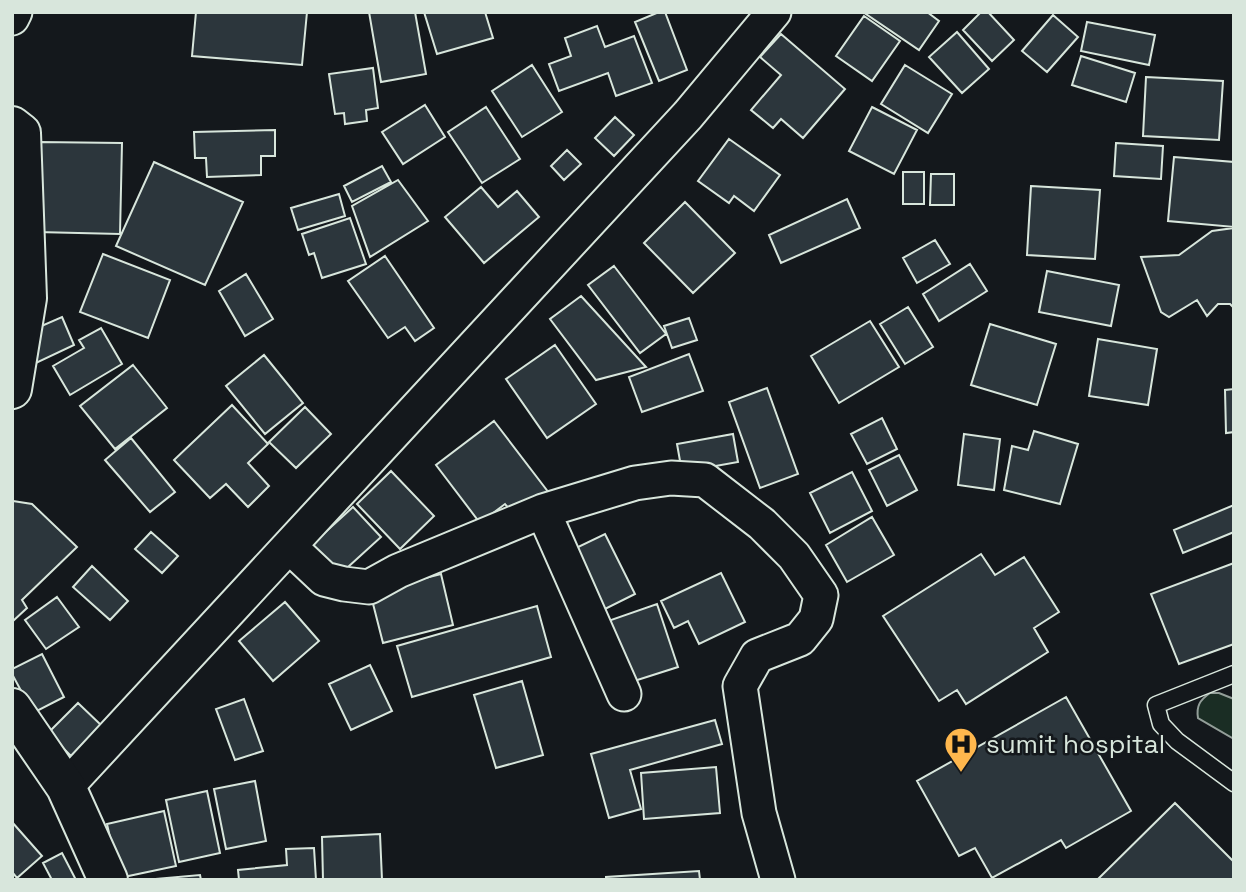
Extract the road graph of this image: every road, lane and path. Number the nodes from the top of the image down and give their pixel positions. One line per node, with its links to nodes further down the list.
1 (15, 12): 3 (street)
2 (774, 12): 7 (street)
3 (12, 19)
4 (12, 126): 5 (street)
5 (12, 389)
6 (543, 510): 7 (street); 9 (street); 14 (street)
7 (290, 547): 12 (street)
8 (1234, 674): 11 (lane)
9 (624, 694)
10 (12, 708): 12 (street)
11 (1234, 783)
12 (66, 788): 13 (street)
13 (108, 880)
14 (778, 880)

